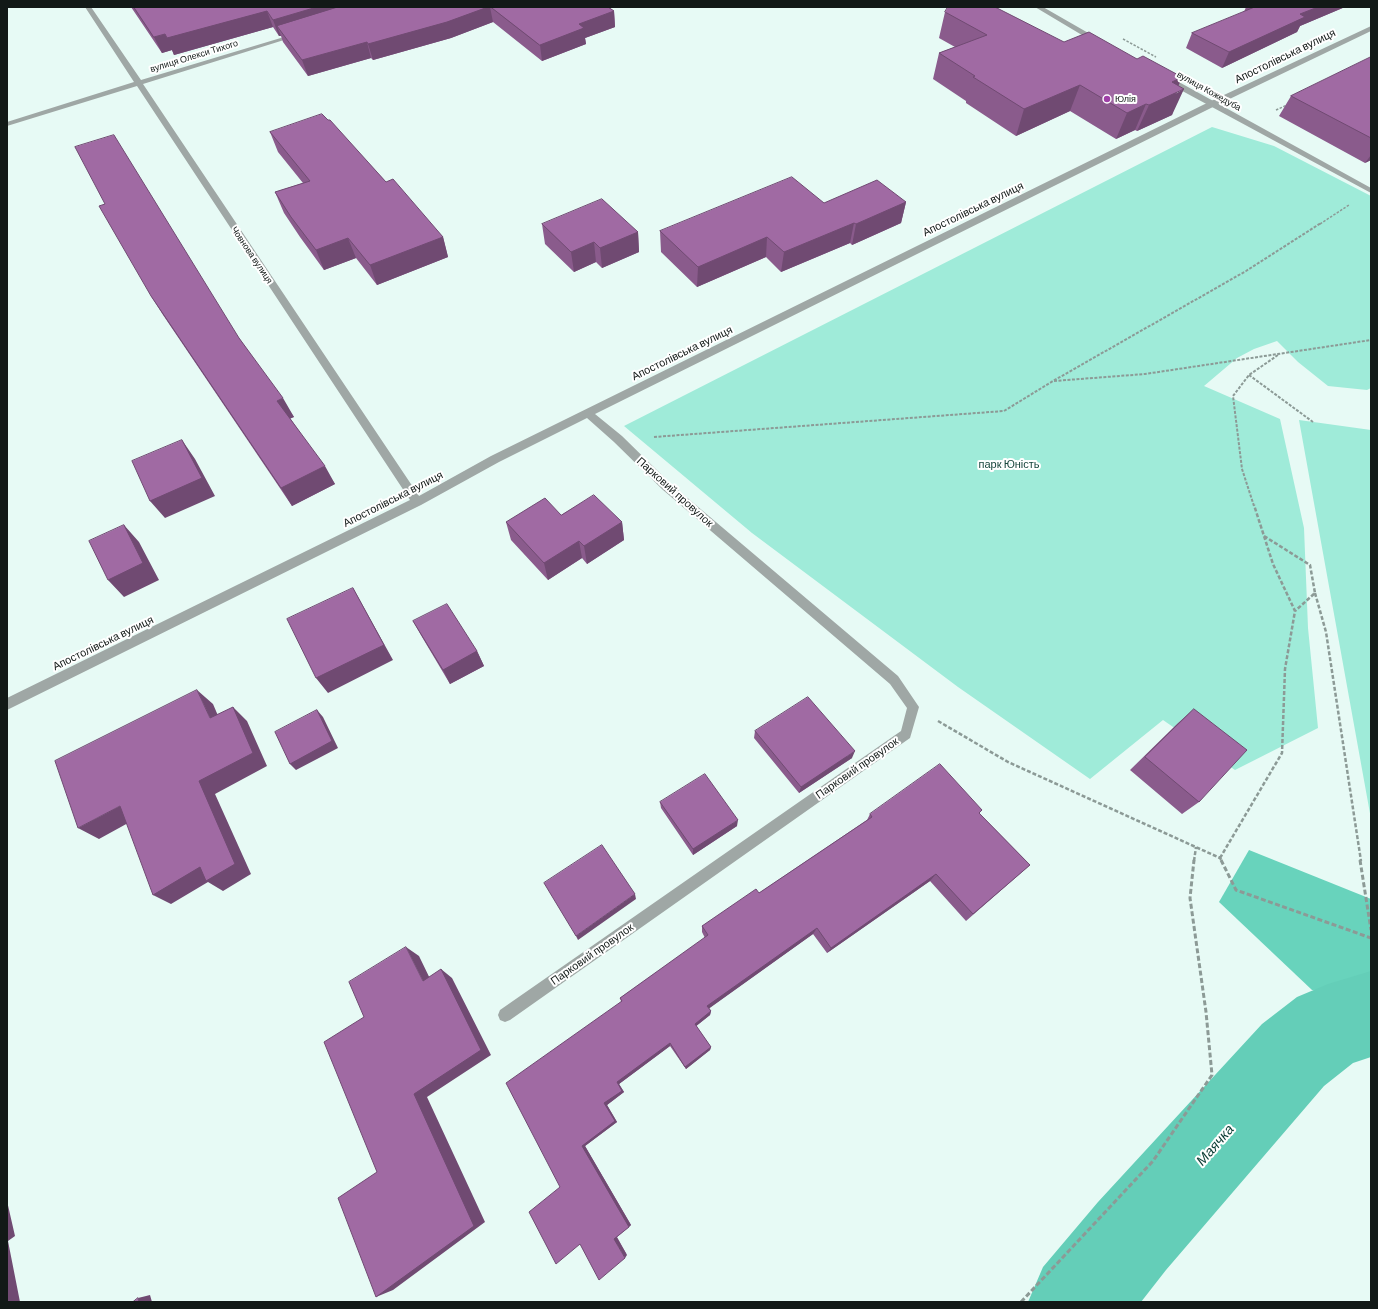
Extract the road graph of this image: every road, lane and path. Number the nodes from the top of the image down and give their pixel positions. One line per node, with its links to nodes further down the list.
1 (88, 7): 7 (street, Човнова вулиця)
2 (1038, 7): 5 (street)
3 (1371, 28): 9 (street, Апостолівська вулиця)
4 (304, 32): 7 (street, вулиця Олекси Тихого)
5 (1107, 46)
6 (1156, 73): 9 (street, вулиця Кожедуба)
7 (138, 83): 11 (street, вулиця Олекси Тихого); 21 (street, Човнова вулиця)
8 (1292, 102): 10 (path)
9 (1212, 104): 10 (street, вулиця Кожедуба); 18 (street, Апостолівська вулиця)
10 (1245, 123): 12 (street, вулиця Кожедуба)
11 (7, 124)
12 (1371, 191)
13 (1351, 204): 17 (path)
14 (1371, 340): 15 (path)
15 (1278, 355): 16 (path); 17 (path)
16 (1249, 375): 19 (path); 22 (path)
17 (1052, 381): 20 (path)
18 (588, 413): 20 (street, Парковий провулок); 21 (street, Апостолівська вулиця)
19 (1312, 422)
20 (618, 439): 26 (street, Парковий провулок)
21 (417, 502): 25 (street, Апостолівська вулиця)
22 (1263, 535): 23 (path); 24 (path)
23 (1315, 593): 24 (path); 29 (path)
24 (1295, 611): 28 (path)
25 (7, 704)
26 (913, 707): 27 (path); 31 (street, Парковий провулок)
27 (1196, 847): 28 (path); 32 (path)
28 (1220, 858): 30 (path)
29 (1371, 930)
30 (1371, 938)
31 (505, 1015)
32 (1021, 1302)

